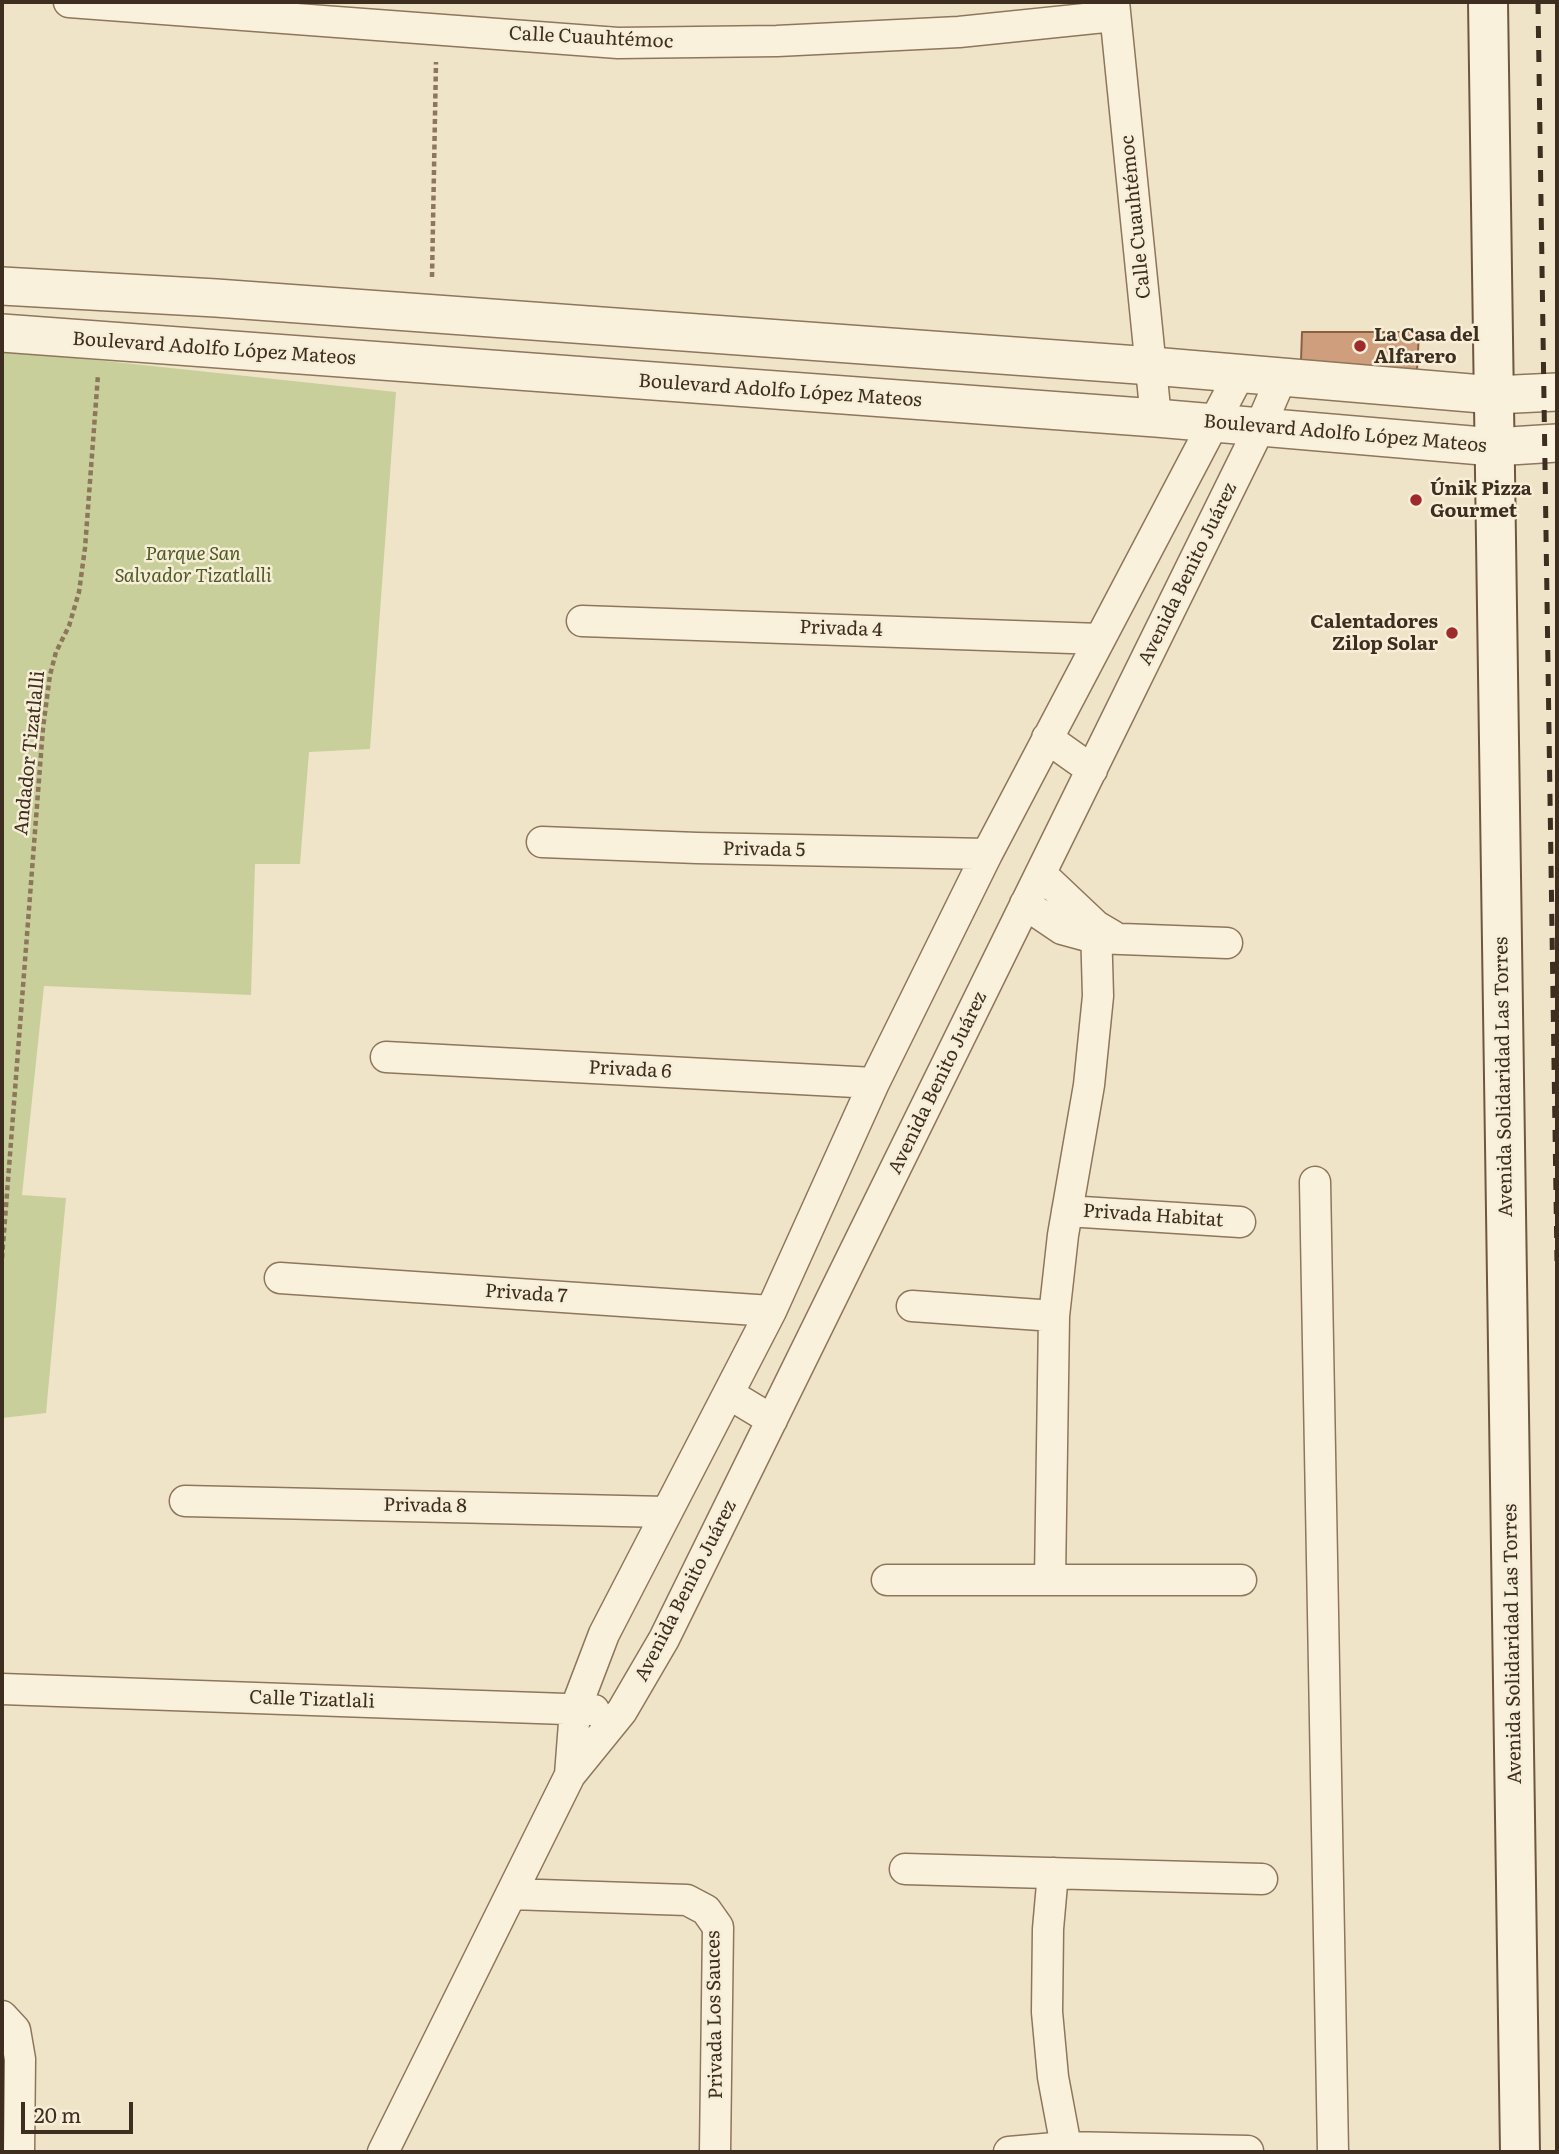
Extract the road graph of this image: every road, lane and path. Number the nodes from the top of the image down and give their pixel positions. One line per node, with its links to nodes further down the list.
1 (69, 2): 4 (street, Calle Cuauhtémoc)
2 (1488, 2): 15 (main road, Avenida Solidaridad Las Torres)
3 (1114, 9): 4 (street, Calle Cuauhtémoc); 11 (street, Calle Cuauhtémoc)
4 (436, 30): 7 (path)
5 (2, 286): 6 (street)
6 (216, 299): 7 (street); 10 (street)
7 (432, 314): 11 (street)
8 (2, 333): 9 (street, Boulevard Adolfo López Mateos)
9 (100, 340): 10 (street, Boulevard Adolfo López Mateos); 36 (path, Andador Tizatlalli)
10 (209, 349): 16 (street, Boulevard Adolfo López Mateos)
11 (1152, 366): 12 (street); 16 (street, Calle Cuauhtémoc)
12 (1240, 373): 13 (street); 17 (street, Avenida Benito Juárez)
13 (1282, 376): 15 (street); 18 (street, Avenida Benito Juárez)
14 (1557, 392): 15 (street)
15 (1494, 395): 20 (main road, Avenida Solidaridad Las Torres)
16 (1156, 418): 17 (street, Boulevard Adolfo López Mateos)
17 (1214, 423): 18 (street, Boulevard Adolfo López Mateos); 22 (street, Avenida Benito Juárez)
18 (1261, 427): 20 (street, Boulevard Adolfo López Mateos); 24 (street, Avenida Benito Juárez)
19 (1557, 443): 20 (street, Boulevard Adolfo López Mateos)
20 (1494, 447): 64 (main road, Avenida Solidaridad Las Torres)
21 (582, 621): 22 (street, Privada 4)
22 (1100, 639): 23 (street, Avenida Benito Juárez)
23 (1048, 738): 24 (street); 26 (street, Avenida Benito Juárez)
24 (1092, 771): 27 (street, Avenida Benito Juárez)
25 (542, 842): 26 (street, Privada 5)
26 (987, 854): 32 (street, Avenida Benito Juárez)
27 (1041, 874): 28 (street, Avenida Benito Juárez); 29 (street)
28 (1026, 904): 29 (street); 42 (street, Avenida Benito Juárez)
29 (1103, 935): 30 (street); 34 (street)
30 (1227, 943)
31 (386, 1057): 32 (street, Privada 6)
32 (874, 1083): 39 (street, Avenida Benito Juárez)
33 (1315, 1182): 63 (street)
34 (1067, 1211): 35 (street, Privada Habitat); 40 (street)
35 (1240, 1222)
36 (2, 1258)
37 (280, 1278): 39 (street, Privada 7)
38 (912, 1306): 40 (street)
39 (771, 1311): 41 (street, Avenida Benito Juárez)
40 (1054, 1316): 45 (street)
41 (730, 1394): 42 (street); 44 (street, Avenida Benito Juárez)
42 (772, 1420): 50 (street, Avenida Benito Juárez)
43 (185, 1501): 44 (street, Privada 8)
44 (666, 1511): 49 (street, Avenida Benito Juárez)
45 (1050, 1579): 46 (street); 47 (street)
46 (887, 1580)
47 (1241, 1580)
48 (2, 1689): 49 (street, Calle Tizatlali)
49 (575, 1710): 50 (street, Calle Tizatlali); 51 (street, Avenida Benito Juárez)
50 (622, 1711): 51 (street, Avenida Benito Juárez)
51 (570, 1775): 55 (street, Avenida Benito Juárez)
52 (905, 1869): 53 (street)
53 (1053, 1873): 54 (street); 57 (street)
54 (1262, 1880)
55 (510, 1894): 60 (street, Avenida Benito Juárez); 61 (street, Privada Los Sauces)
56 (2, 2016): 59 (street)
57 (1067, 2150): 58 (street); 62 (street)
58 (1248, 2151)
59 (19, 2152)
60 (383, 2152)
61 (715, 2152)
62 (1009, 2152)
63 (1333, 2152)
64 (1520, 2152)

